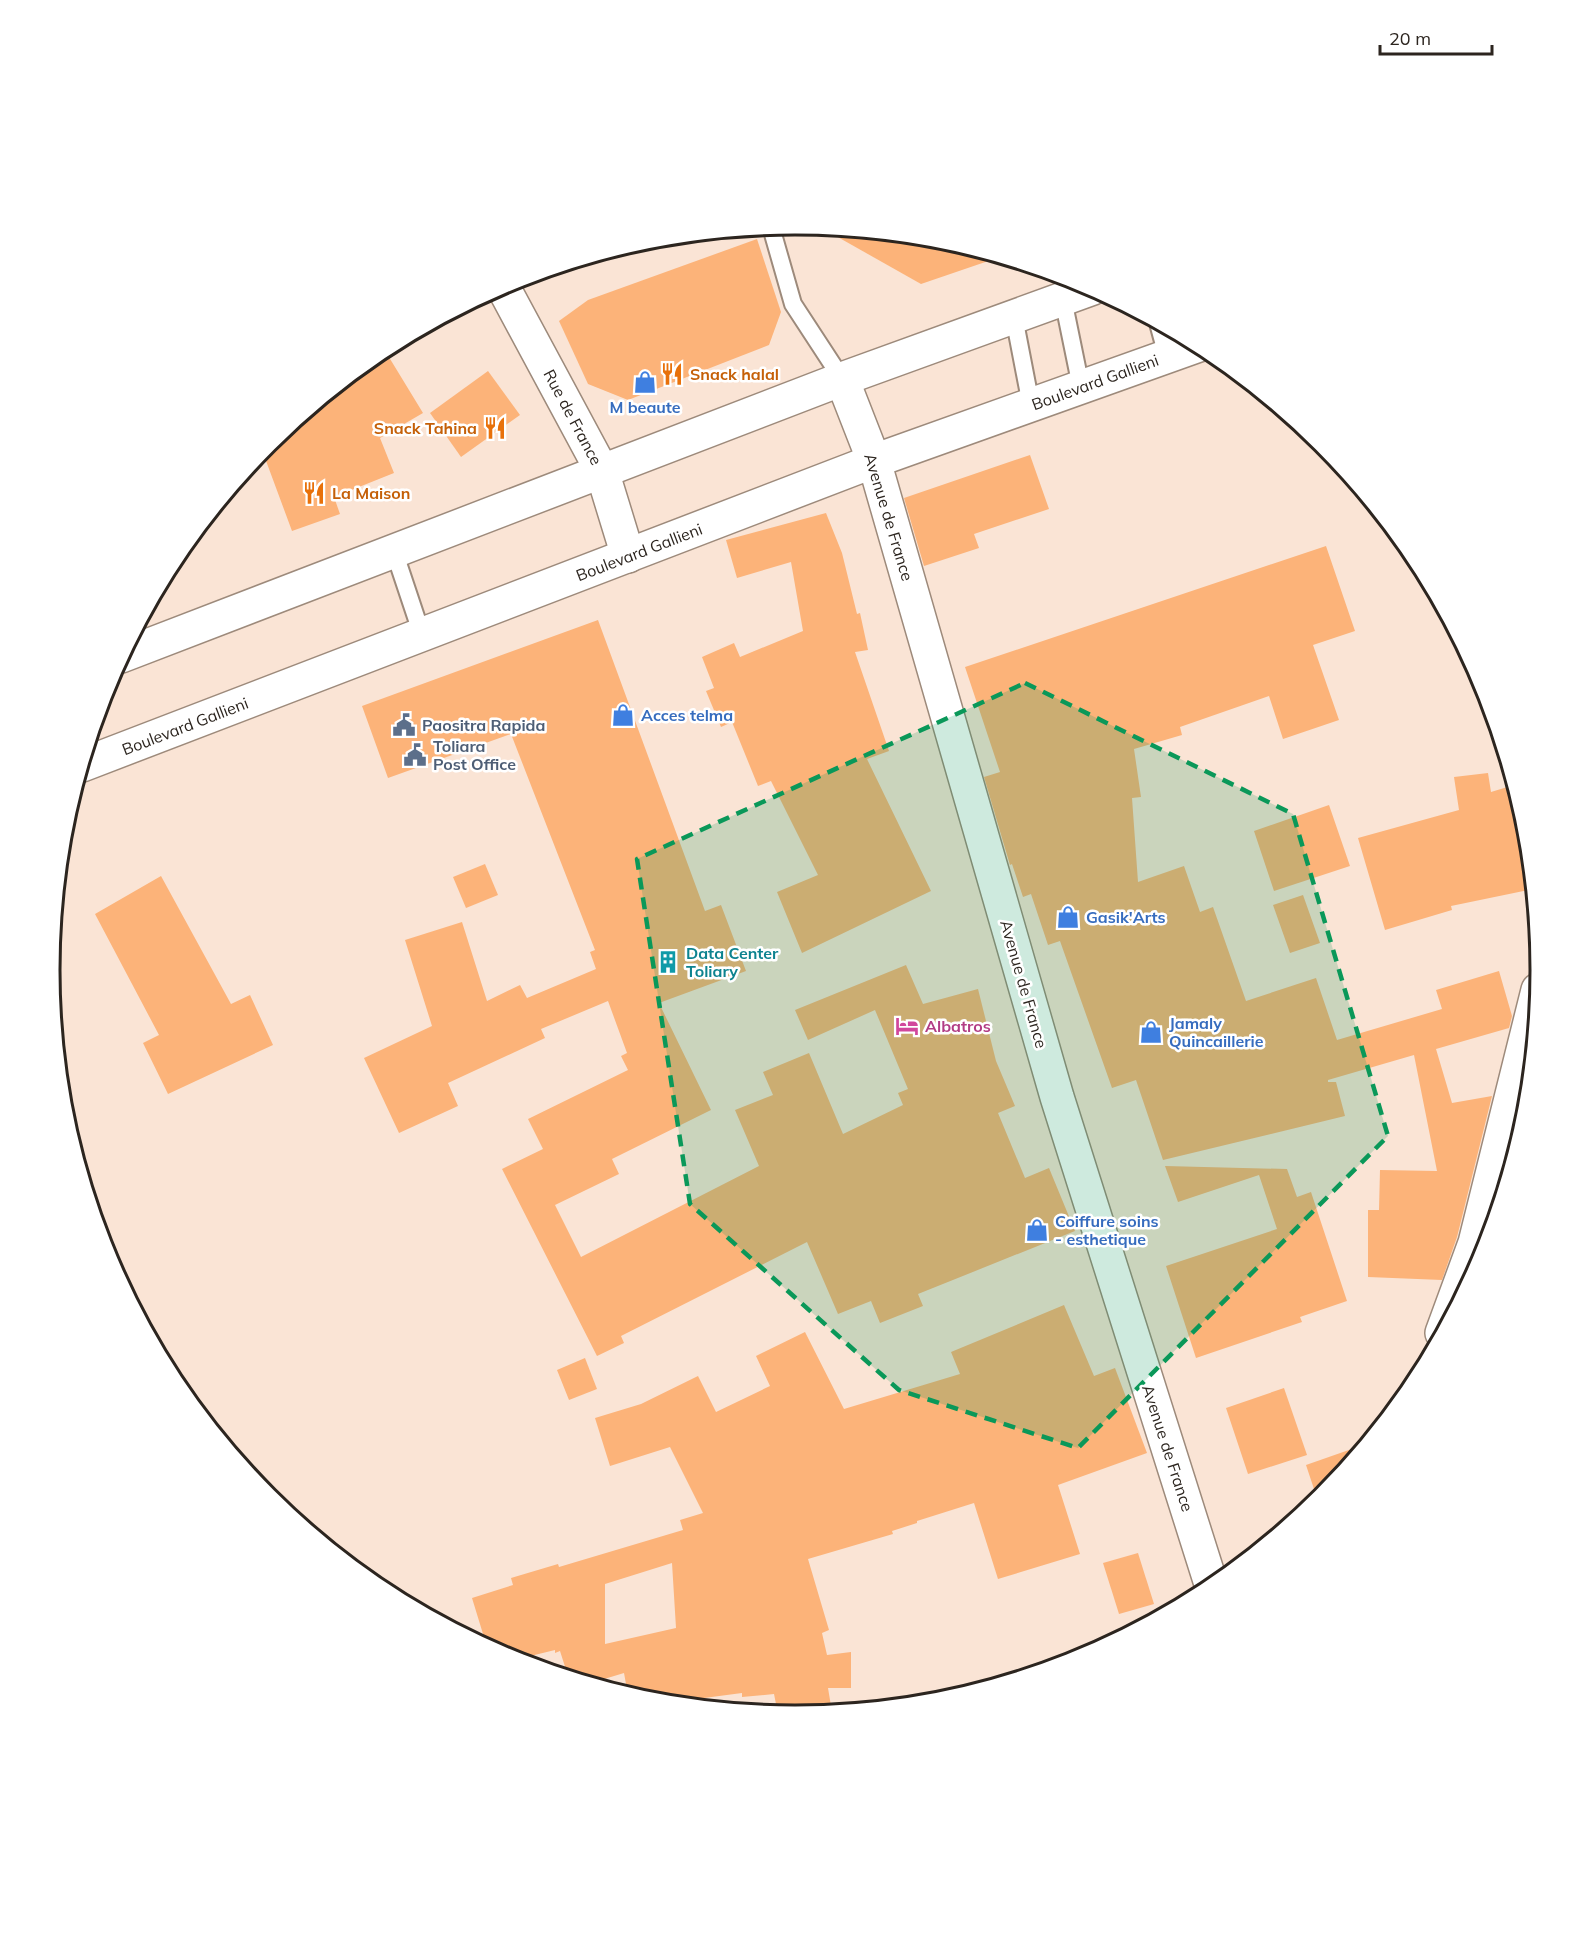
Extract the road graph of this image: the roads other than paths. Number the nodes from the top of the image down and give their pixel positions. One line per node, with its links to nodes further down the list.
1 (774, 236): 8 (lane)
2 (1078, 293): 4 (main road); 9 (lane)
3 (507, 294): 12 (main road, Rue de France)
4 (1014, 316): 8 (main road); 10 (lane)
5 (1161, 332): 7 (lane)
6 (1187, 349): 7 (main road, Boulevard Gallieni)
7 (1167, 356): 9 (main road, Boulevard Gallieni)
8 (842, 379): 11 (main road, Avenue de France); 12 (main road)
9 (1081, 387): 10 (main road, Boulevard Gallieni)
10 (1031, 405): 11 (main road, Boulevard Gallieni)
11 (874, 461): 14 (main road, Boulevard Gallieni); 20 (main road, Avenue de France)
12 (602, 471): 13 (main road); 14 (main road, Rue de France)
13 (394, 551): 15 (lane); 16 (main road)
14 (628, 556): 15 (main road, Boulevard Gallieni)
15 (422, 635): 17 (main road, Boulevard Gallieni)
16 (133, 651)
17 (91, 762)
18 (1526, 1041): 19 (main road)
19 (1464, 1273)
20 (1209, 1577)

